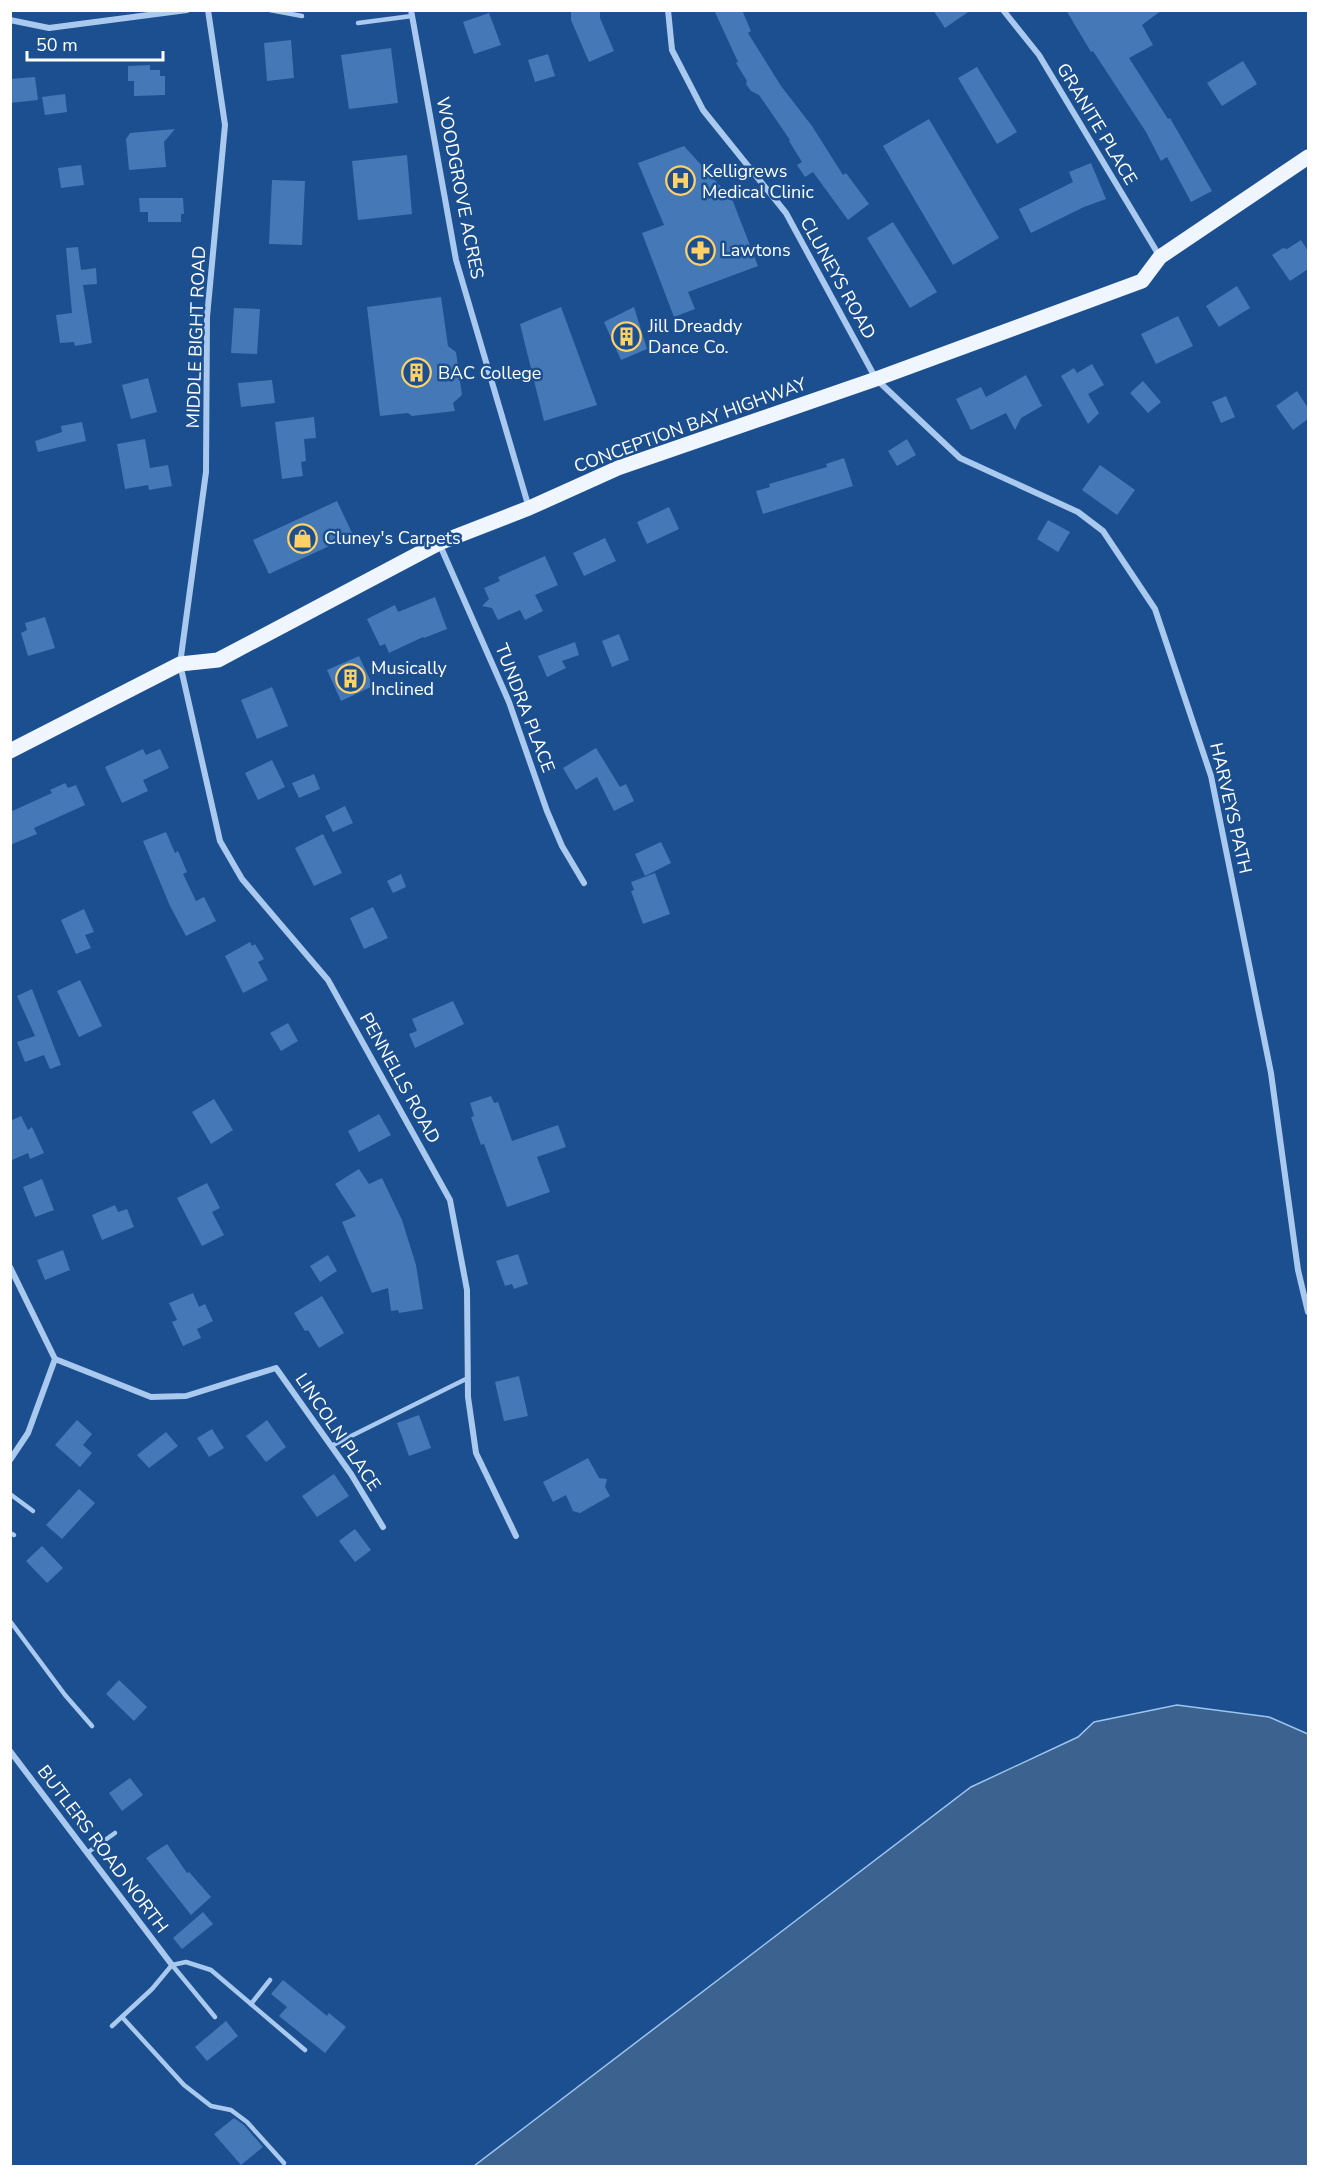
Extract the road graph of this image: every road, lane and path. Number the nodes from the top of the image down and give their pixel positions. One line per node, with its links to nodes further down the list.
1 (187, 10): 8 (street)
2 (208, 10): 15 (street, MIDDLE BIGHT ROAD)
3 (270, 10): 7 (lane)
4 (668, 10): 12 (street, CLUNEYS ROAD)
5 (1003, 10): 11 (street, GRANITE PLACE)
6 (412, 13): 9 (lane); 13 (street, WOODGROVE ACRES)
7 (302, 16)
8 (10, 20)
9 (358, 23)
10 (1308, 157): 11 (main road, CONCEPTION BAY HIGHWAY)
11 (1161, 257): 12 (main road, CONCEPTION BAY HIGHWAY)
12 (876, 379): 13 (main road, CONCEPTION BAY HIGHWAY); 19 (street, HARVEYS PATH)
13 (529, 508): 14 (main road, CONCEPTION BAY HIGHWAY)
14 (439, 543): 15 (main road, CONCEPTION BAY HIGHWAY); 17 (street, TUNDRA PLACE)
15 (180, 664): 16 (main road, CONCEPTION BAY HIGHWAY); 21 (street, PENNELLS ROAD)
16 (10, 751)
17 (584, 883)
18 (10, 1267): 20 (street)
19 (1308, 1312)
20 (55, 1359): 22 (street, LINCOLN PLACE); 23 (street)
21 (468, 1378): 22 (lane); 27 (street, PENNELLS ROAD)
22 (331, 1446): 26 (street, LINCOLN PLACE)
23 (10, 1460)
24 (10, 1494): 25 (lane)
25 (33, 1511)
26 (383, 1527)
27 (516, 1536)
28 (10, 1621): 29 (lane)
29 (92, 1726)
30 (10, 1751): 32 (street, BUTLERS ROAD NORTH)
31 (115, 1833): 32 (lane)
32 (87, 1853): 33 (street, BUTLERS ROAD NORTH)
33 (172, 1965): 35 (lane); 36 (lane); 37 (lane)
34 (270, 1980): 35 (lane)
35 (251, 2004): 39 (lane)
36 (122, 2017): 38 (lane); 40 (lane)
37 (215, 2017)
38 (112, 2026)
39 (305, 2049)
40 (284, 2163)

